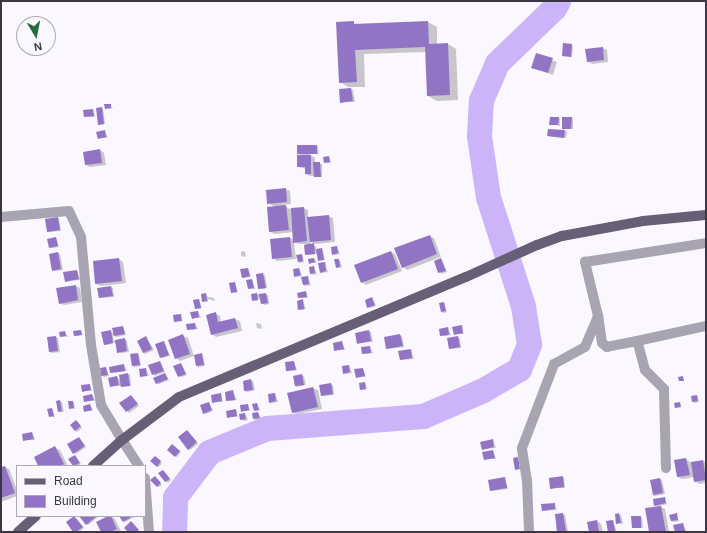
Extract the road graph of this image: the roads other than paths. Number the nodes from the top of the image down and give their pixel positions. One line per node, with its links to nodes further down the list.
1 (706, 215): 7 (main road)
2 (1, 217): 7 (street)
3 (706, 243): 4 (street)
4 (598, 316): 6 (street); 15 (street)
5 (706, 326): 6 (street)
6 (637, 341): 10 (street)
7 (122, 440): 8 (main road); 9 (street)
8 (94, 465)
9 (138, 465)
10 (666, 468)
11 (146, 496): 14 (street)
12 (35, 517): 13 (main road)
13 (18, 532)
14 (148, 532)
15 (529, 532)

